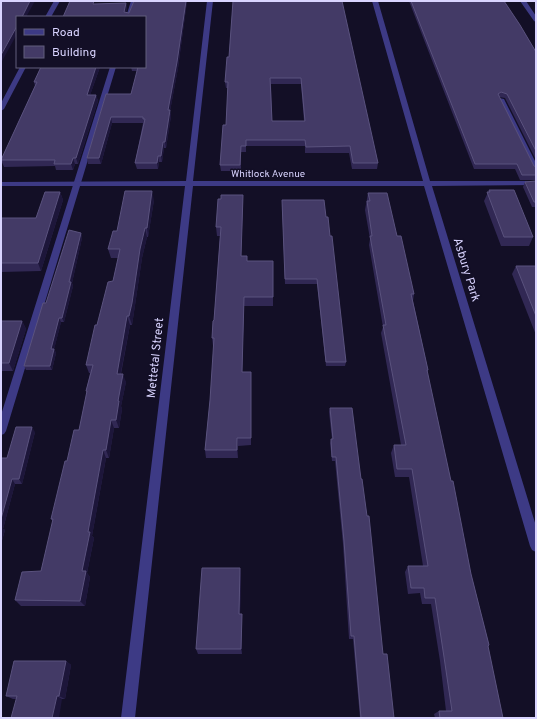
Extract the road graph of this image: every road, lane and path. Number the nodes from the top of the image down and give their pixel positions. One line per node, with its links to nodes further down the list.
1 (56, 1): 6 (street)
2 (133, 1): 7 (lane)
3 (210, 1): 18 (street, Mettetal Street)
4 (375, 1): 14 (street, Asbury Park)
5 (523, 1): 8 (street)
6 (48, 16)
7 (128, 16)
8 (536, 20)
9 (22, 68): 12 (street)
10 (113, 68): 17 (lane)
11 (501, 99): 13 (lane)
12 (1, 109)
13 (536, 170)
14 (427, 183): 15 (street, Whitlock Avenue); 18 (street, Whitlock Avenue); 20 (street, Asbury Park)
15 (536, 183)
16 (1, 184): 17 (street, Whitlock Avenue)
17 (76, 184): 18 (street, Whitlock Avenue); 19 (lane)
18 (188, 184): 21 (street, Mettetal Street)
19 (1, 431)
20 (536, 546)
21 (128, 718)

